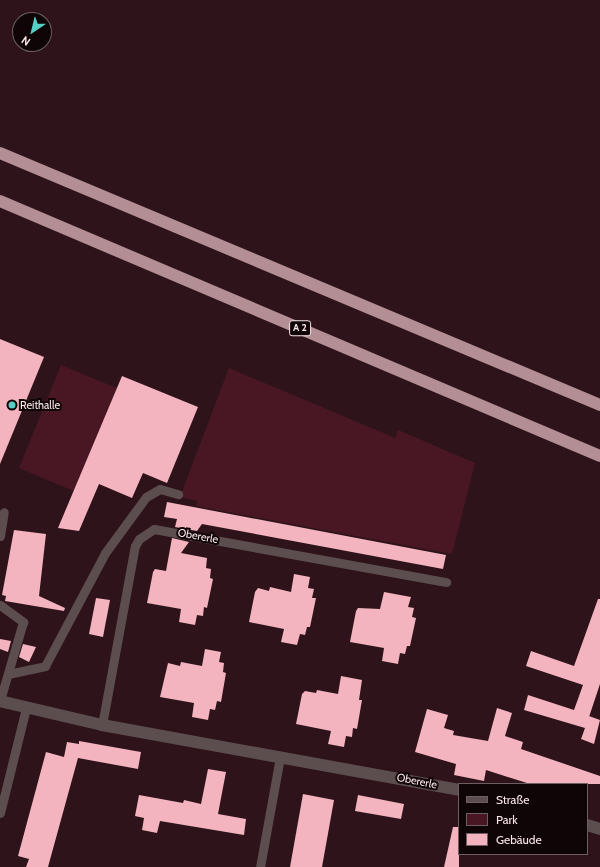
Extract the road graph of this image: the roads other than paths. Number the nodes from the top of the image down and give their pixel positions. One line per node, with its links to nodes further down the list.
1 (0, 152): 3 (highway)
2 (0, 201): 4 (highway, A 2)
3 (600, 405)
4 (600, 456)
5 (178, 494): 10 (lane)
6 (4, 512): 7 (lane)
7 (0, 536)
8 (446, 582): 13 (lane, Obererle)
9 (0, 605): 10 (lane)
10 (8, 674): 11 (lane)
11 (0, 701): 12 (street, Obererle)
12 (26, 708): 13 (street, Obererle); 16 (lane)
13 (102, 725): 14 (street, Obererle)
14 (280, 757): 15 (street, Obererle); 19 (lane)
15 (458, 790)
16 (0, 813)
17 (588, 825): 18 (street)
18 (600, 829)
19 (260, 867)

